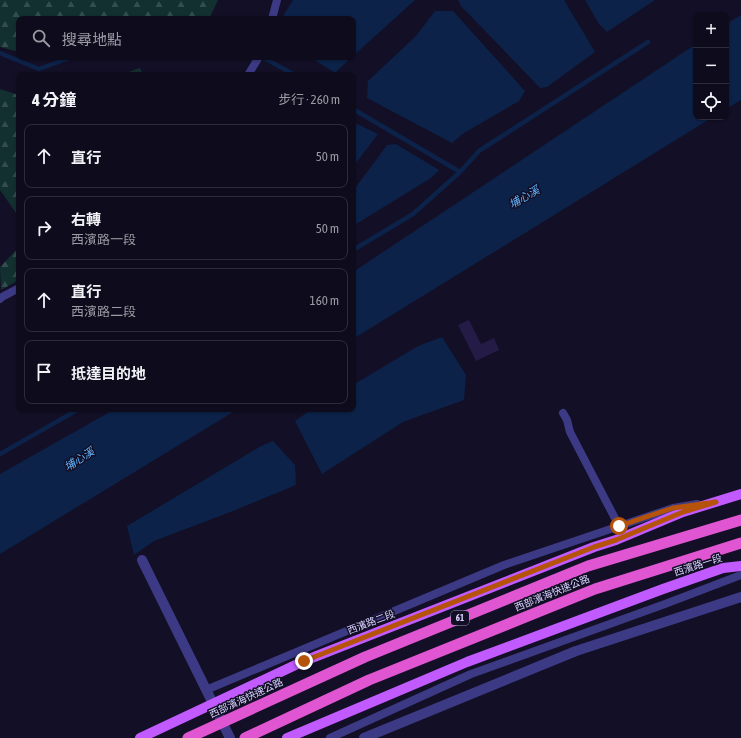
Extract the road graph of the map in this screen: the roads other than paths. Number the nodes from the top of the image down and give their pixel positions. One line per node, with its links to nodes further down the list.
1 (277, 0): 2 (lane)
2 (273, 16)
3 (257, 60): 4 (lane)
4 (250, 72)
5 (16, 290): 6 (lane)
6 (0, 299)
7 (563, 413): 11 (lane)
8 (741, 494): 9 (main road, 61)
9 (716, 502): 11 (lane); 18 (main road, 西濱路二段 / 61)
10 (741, 520): 19 (highway, 西部濱海快速公路 / 61)
11 (619, 526): 17 (lane)
12 (741, 543): 21 (highway, 西部濱海快速公路 / 61)
13 (142, 560): 17 (street)
14 (741, 566): 22 (main road, 西濱路一段)
15 (741, 575): 23 (lane)
16 (741, 597): 24 (street)
17 (206, 690): 20 (street)
18 (140, 738)
19 (188, 738)
20 (230, 738)
21 (245, 738)
22 (287, 738)
23 (330, 738)
24 (364, 738)

